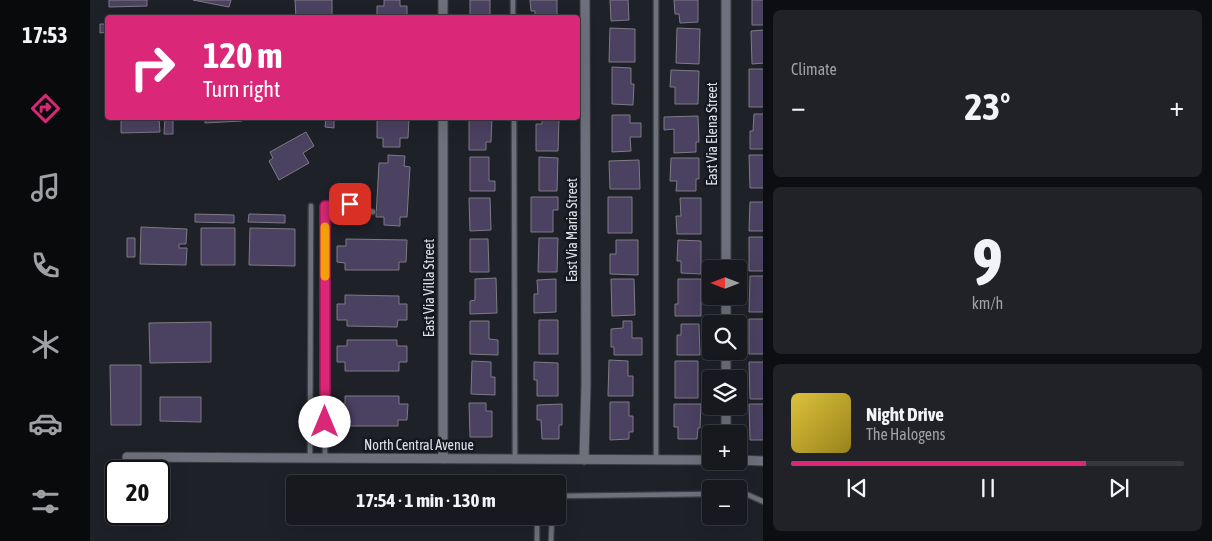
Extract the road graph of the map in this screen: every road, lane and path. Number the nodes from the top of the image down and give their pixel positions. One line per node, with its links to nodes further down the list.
1 (443, 0): 6 (street)
2 (513, 0): 7 (lane)
3 (585, 0): 20 (street, East Via Maria Street)
4 (656, 0): 21 (lane)
5 (726, 0): 12 (street, East Via Elena Street)
6 (443, 15)
7 (513, 15)
8 (443, 120): 18 (street, East Via Villa Street)
9 (514, 120): 19 (lane)
10 (311, 206): 13 (lane)
11 (373, 212): 14 (lane)
12 (726, 260)
13 (310, 422): 14 (lane); 16 (lane)
14 (325, 422): 17 (lane)
15 (126, 457): 16 (street, North Central Avenue)
16 (310, 458): 17 (street, North Central Avenue)
17 (325, 458): 18 (street, North Central Avenue)
18 (443, 459): 19 (street, North Central Avenue)
19 (515, 459): 20 (street, North Central Avenue)
20 (584, 460): 21 (street, North Central Avenue)
21 (656, 460): 22 (street, North Central Avenue)
22 (702, 460)
23 (747, 460): 24 (street)
24 (763, 460)
25 (702, 494): 27 (lane)
26 (747, 494): 28 (lane)
27 (566, 496)
28 (763, 502)
29 (537, 525): 31 (lane)
30 (552, 525): 32 (lane)
31 (537, 541)
32 (551, 541)

